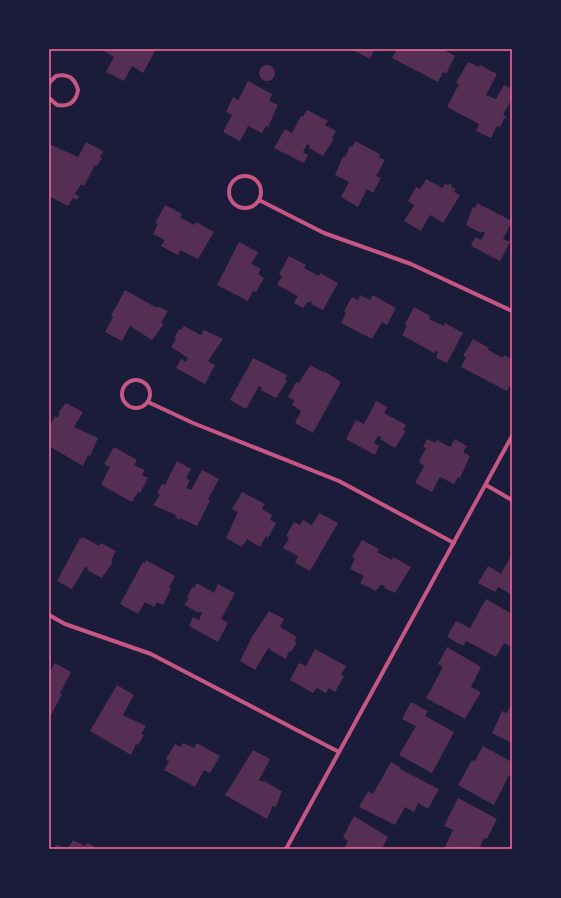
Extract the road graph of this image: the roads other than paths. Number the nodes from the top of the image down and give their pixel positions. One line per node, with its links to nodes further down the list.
1 (49, 83): 2 (street)
2 (49, 98)
3 (259, 200): 3 (street); 4 (street)
4 (512, 311)
5 (148, 402): 5 (street); 9 (street)
6 (512, 436): 7 (street)
7 (486, 485): 8 (street); 9 (street)
8 (512, 500)
9 (454, 543): 11 (street)
10 (49, 615): 11 (street)
11 (339, 752): 12 (street)
12 (286, 849)

